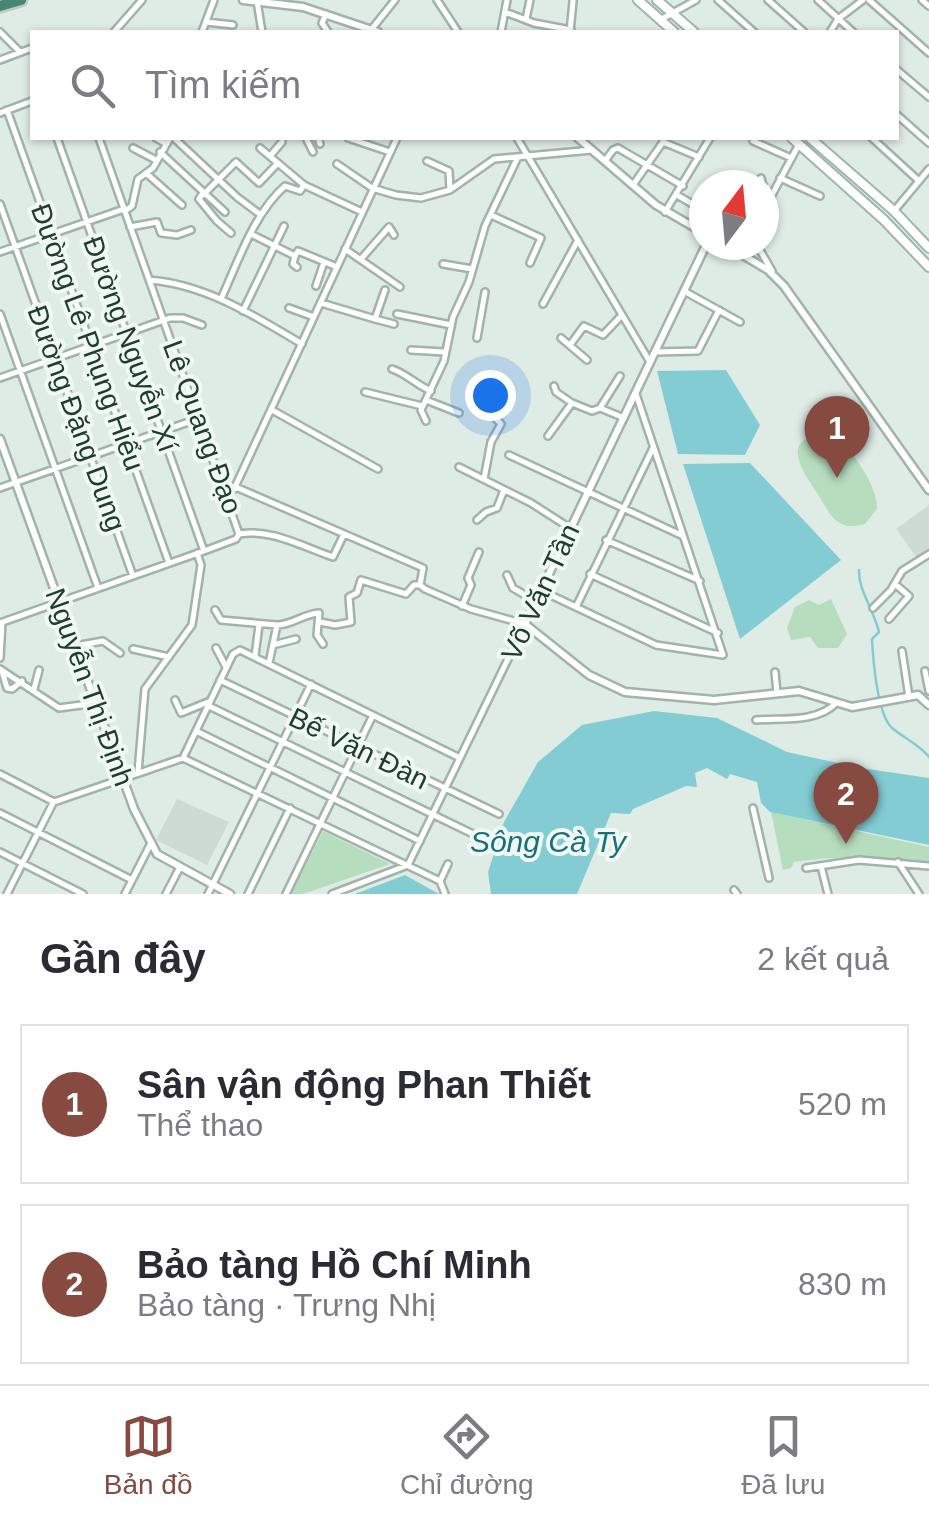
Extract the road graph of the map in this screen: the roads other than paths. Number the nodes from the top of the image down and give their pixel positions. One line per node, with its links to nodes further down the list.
1 (21, 0): 19 (highway)
2 (142, 0): 30 (street)
3 (214, 0): 27 (street)
4 (243, 0): 17 (street)
5 (394, 0): 35 (street)
6 (438, 0): 36 (street)
7 (507, 0): 21 (street)
8 (530, 0): 24 (street)
9 (638, 0): 26 (main road)
10 (657, 0): 22 (main road)
11 (696, 0): 22 (street)
12 (718, 0): 43 (street)
13 (768, 0): 44 (street)
14 (818, 0): 25 (street)
15 (866, 0): 25 (street); 50 (street)
16 (922, 0): 20 (street)
17 (260, 1): 23 (street); 32 (street)
18 (573, 1): 40 (street)
19 (0, 6)
20 (929, 6)
21 (505, 12): 24 (street); 37 (street)
22 (673, 13): 26 (street); 42 (main road)
23 (326, 14): 33 (street); 34 (street)
24 (526, 19): 29 (street)
25 (838, 19): 45 (street); 46 (street)
26 (660, 20): 41 (main road)
27 (206, 22): 28 (street); 31 (street)
28 (233, 24)
29 (539, 24): 38 (street); 39 (street)
30 (116, 30)
31 (203, 30)
32 (262, 30)
33 (326, 30)
34 (372, 30)
35 (376, 30)
36 (457, 30)
37 (501, 30)
38 (536, 30)
39 (566, 30)
40 (570, 30)
41 (672, 30)
42 (692, 30)
43 (752, 30)
44 (802, 30)
45 (831, 30)
46 (851, 30)
47 (0, 32): 49 (street)
48 (30, 49): 49 (street)
49 (20, 52): 51 (street)
50 (929, 52)
51 (0, 60)
52 (899, 72): 53 (street)
53 (929, 97)
54 (30, 102): 55 (street)
55 (3, 112): 121 (street, Đường Lê Phụng Hiểu)
56 (899, 117): 73 (street)
57 (58, 140): 115 (street, Đường Nguyễn Xí)
58 (100, 140): 107 (street, Lê Quang Đạo)
59 (169, 140): 77 (street)
60 (171, 140): 94 (street)
61 (307, 140): 78 (street)
62 (354, 140): 79 (street)
63 (396, 140): 79 (street)
64 (518, 140): 81 (street)
65 (580, 140): 76 (street)
66 (592, 140): 76 (street)
67 (709, 140): 82 (street)
68 (796, 140): 83 (street); 114 (main road)
69 (812, 140): 111 (main road)
70 (874, 140): 95 (street)
71 (752, 141): 83 (street)
72 (282, 142): 80 (street)
73 (929, 143)
74 (133, 148): 85 (street)
75 (260, 148): 80 (street)
76 (590, 148): 81 (street); 87 (street)
77 (160, 152): 85 (street); 101 (street)
78 (313, 152)
79 (390, 152): 99 (street)
80 (270, 156): 88 (street)
81 (527, 156): 84 (street); 124 (street)
82 (699, 157): 90 (street); 98 (street)
83 (790, 158): 93 (street)
84 (517, 159): 100 (street); 112 (street)
85 (156, 160): 92 (street)
86 (427, 161): 100 (street)
87 (605, 161): 90 (street); 97 (street)
88 (278, 163): 94 (street); 96 (street)
89 (337, 164): 99 (street)
90 (647, 166): 97 (street); 98 (street)
91 (929, 170): 95 (street)
92 (146, 173): 106 (street); 107 (street)
93 (780, 178): 103 (street)
94 (220, 179): 101 (street); 113 (street)
95 (919, 181): 111 (street)
96 (304, 185): 109 (street); 113 (street)
97 (634, 185): 110 (street)
98 (683, 186): 102 (street)
99 (372, 188): 100 (street); 109 (street)
100 (450, 190)
101 (204, 193): 108 (street); 120 (street)
102 (677, 195): 104 (street); 110 (street)
103 (820, 196)
104 (689, 203)
105 (0, 204): 126 (street, Đường Đặng Dung)
106 (182, 205)
107 (124, 210): 115 (street); 118 (street, Lê Quang Đạo)
108 (224, 212)
109 (362, 212): 127 (street)
110 (665, 212): 117 (street)
111 (894, 212): 114 (main road); 128 (main road)
112 (491, 215): 136 (street); 141 (street)
113 (262, 216): 122 (street)
114 (884, 220): 140 (main road)
115 (87, 222): 121 (street); 165 (street, Đường Nguyễn Xí)
116 (284, 226): 125 (street)
117 (689, 226)
118 (130, 227): 119 (street); 143 (street, Lê Quang Đạo)
119 (191, 230)
120 (232, 233)
121 (51, 234): 126 (street); 169 (street, Đường Lê Phụng Hiểu)
122 (251, 234): 125 (street); 149 (street)
123 (394, 235): 131 (street)
124 (578, 240): 151 (street); 157 (street)
125 (274, 245): 130 (street); 154 (street)
126 (14, 247): 129 (street); 174 (street, Đường Đặng Dung)
127 (346, 248): 131 (street); 139 (street)
128 (929, 248)
129 (0, 252)
130 (295, 256): 135 (street); 138 (street)
131 (360, 260): 145 (street)
132 (699, 260): 147 (street, Võ Văn Tần)
133 (750, 260): 142 (street)
134 (765, 260): 142 (street)
135 (324, 262): 139 (street); 144 (street)
136 (530, 263)
137 (442, 264): 141 (street)
138 (297, 267)
139 (337, 267): 150 (street)
140 (929, 267)
141 (472, 269): 164 (street)
142 (773, 274): 210 (street)
143 (150, 280): 149 (street); 160 (street, Lê Quang Đạo)
144 (316, 286)
145 (400, 287)
146 (384, 290): 159 (street)
147 (684, 291): 153 (street); 173 (street, Võ Văn Tần)
148 (485, 292): 166 (street)
149 (220, 299): 154 (street)
150 (321, 303): 158 (street); 159 (street)
151 (542, 304)
152 (289, 308): 158 (street)
153 (719, 310): 161 (street); 173 (street)
154 (243, 311): 168 (street)
155 (0, 314): 178 (street)
156 (397, 314): 164 (street)
157 (622, 314): 170 (street); 176 (street)
158 (314, 317): 168 (street)
159 (376, 319): 162 (street)
160 (165, 320): 163 (street); 165 (street); 191 (street, Lê Quang Đạo)
161 (740, 322)
162 (394, 324)
163 (202, 325)
164 (451, 325): 172 (street)
165 (126, 332): 169 (street); 194 (street, Đường Nguyễn Xí)
166 (478, 338)
167 (561, 338): 170 (street)
168 (302, 344): 189 (street)
169 (90, 345): 174 (street); 197 (street, Đường Lê Phụng Hiểu)
170 (570, 345): 175 (street)
171 (411, 350): 172 (street)
172 (444, 352): 182 (street)
173 (654, 352): 176 (street, Võ Văn Tần)
174 (55, 358): 178 (street); 200 (street, Đường Đặng Dung)
175 (586, 360)
176 (650, 362): 184 (street, Võ Văn Tần)
177 (392, 369): 182 (street)
178 (19, 370): 180 (street); 203 (street)
179 (620, 376): 188 (street)
180 (0, 378)
181 (554, 386): 187 (street)
182 (431, 391): 185 (street)
183 (365, 392): 185 (street)
184 (636, 394): 192 (street, Võ Văn Tần); 198 (street)
185 (424, 403): 190 (street); 193 (street)
186 (482, 403): 204 (street)
187 (572, 403): 188 (street); 195 (street)
188 (600, 408): 192 (street)
189 (272, 410): 201 (street); 206 (street)
190 (458, 413)
191 (200, 418): 194 (street); 208 (street, Lê Quang Đạo)
192 (624, 418): 211 (street, Võ Văn Tần)
193 (426, 421)
194 (162, 432): 197 (street); 219 (street, Đường Nguyễn Xí)
195 (548, 436)
196 (0, 440): 205 (street, Nguyễn Thị Định)
197 (126, 444): 200 (street); 222 (street, Đường Lê Phụng Hiểu)
198 (654, 447): 212 (street); 217 (street)
199 (510, 455): 211 (street)
200 (90, 457): 203 (street); 225 (street, Đường Đặng Dung)
201 (378, 468)
202 (459, 468): 204 (street)
203 (54, 469): 205 (street); 229 (street)
204 (484, 480): 209 (street)
205 (15, 483): 207 (street); 232 (street, Nguyễn Thị Định)
206 (235, 487): 208 (street); 216 (street)
207 (0, 488)
208 (226, 490): 215 (street, Lê Quang Đạo)
209 (504, 490): 213 (street); 214 (street)
210 (929, 490)
211 (587, 492): 212 (street); 214 (street, Võ Văn Tần)
212 (622, 508): 217 (street); 218 (street)
213 (477, 520)
214 (570, 528): 230 (street, Võ Văn Tần)
215 (239, 534): 216 (street); 219 (street, Lê Quang Đạo)
216 (344, 534): 228 (street)
217 (683, 536): 226 (street)
218 (606, 540): 223 (street); 226 (street)
219 (200, 552): 222 (street, Lê Quang Đạo); 253 (street)
220 (479, 552): 233 (street)
221 (929, 554): 227 (street)
222 (169, 563): 225 (street, Lê Quang Đạo)
223 (590, 574): 234 (street); 243 (street)
224 (507, 575): 231 (street)
225 (133, 576): 229 (street, Lê Quang Đạo)
226 (700, 582): 243 (street)
227 (895, 584): 235 (street); 237 (street)
228 (420, 585): 233 (street); 238 (street)
229 (98, 588): 232 (street, Lê Quang Đạo)
230 (540, 590): 231 (street, Võ Văn Tần); 234 (street)
231 (535, 601): 240 (street, Võ Văn Tần)
232 (60, 602): 239 (street, Lê Quang Đạo); 247 (street, Nguyễn Thị Định)
233 (462, 606): 240 (street)
234 (576, 607): 243 (street)
235 (873, 608)
236 (215, 610): 241 (street)
237 (889, 619)
238 (320, 622): 242 (street); 245 (street)
239 (1, 623): 254 (street)
240 (524, 624): 266 (street); 280 (street, Võ Văn Tần)
241 (259, 625): 242 (street); 252 (street)
242 (277, 625): 246 (street)
243 (718, 633)
244 (296, 639): 246 (street)
245 (322, 644)
246 (273, 645): 255 (street)
247 (75, 646): 251 (street); 270 (street, Nguyễn Thị Định)
248 (216, 648): 256 (street)
249 (133, 649): 253 (street)
250 (902, 651): 267 (street)
251 (120, 653)
252 (255, 656): 255 (street); 256 (street)
253 (169, 657): 282 (street)
254 (0, 658)
255 (269, 663): 263 (street)
256 (226, 667): 262 (street)
257 (1, 669): 261 (street); 261 (street)
258 (40, 670): 264 (street)
259 (925, 671): 265 (street)
260 (775, 672): 266 (street)
261 (22, 680): 264 (street)
262 (220, 680): 271 (street); 274 (street, Bế Văn Đàn)
263 (311, 684): 273 (street); 274 (street)
264 (34, 689): 270 (street)
265 (929, 691): 267 (street)
266 (776, 693): 269 (street)
267 (913, 696): 269 (street); 272 (street)
268 (175, 700): 271 (street)
269 (836, 703): 275 (street)
270 (96, 704): 285 (street, Nguyễn Thị Định)
271 (210, 704): 276 (street); 277 (street)
272 (929, 705)
273 (374, 715): 278 (street); 280 (street)
274 (294, 716): 277 (street); 278 (street, Bế Văn Đàn)
275 (756, 720)
276 (196, 731): 279 (street); 281 (street)
277 (281, 741): 281 (street); 283 (street)
278 (358, 748): 283 (street); 286 (street, Bế Văn Đàn)
279 (184, 758): 282 (street); 287 (street)
280 (460, 758): 286 (street, Võ Văn Tần)
281 (269, 766): 287 (street); 288 (street)
282 (138, 772): 285 (street)
283 (346, 772): 288 (street); 294 (street)
284 (0, 774): 289 (street)
285 (123, 778): 289 (street); 299 (street, Nguyễn Thị Định)
286 (444, 790): 293 (street, Bế Văn Đàn); 294 (street, Võ Văn Tần)
287 (257, 791): 290 (street); 312 (street)
288 (333, 797): 295 (street); 298 (street)
289 (54, 802): 296 (street)
290 (290, 808): 295 (street); 319 (street)
291 (753, 808): 309 (street)
292 (0, 813): 296 (street)
293 (499, 814)
294 (432, 815): 297 (street); 298 (street, Võ Văn Tần)
295 (320, 823): 304 (street); 320 (street)
296 (38, 832): 302 (street); 310 (street)
297 (473, 834)
298 (420, 841): 304 (street, Võ Văn Tần)
299 (150, 845): 308 (street, Nguyễn Thị Định); 310 (street)
300 (0, 852): 302 (street)
301 (898, 862): 305 (street); 306 (street); 324 (street)
302 (22, 864): 313 (street); 314 (street)
303 (448, 864): 311 (street)
304 (408, 865): 311 (street); 321 (street)
305 (821, 866): 307 (street); 323 (street)
306 (929, 866)
307 (806, 868)
308 (179, 869): 312 (street, Nguyễn Thị Định); 316 (street)
309 (770, 878)
310 (132, 880): 315 (street)
311 (441, 882): 322 (street)
312 (212, 886): 317 (street); 318 (street, Nguyễn Thị Định)
313 (4, 893)
314 (83, 894)
315 (125, 894)
316 (166, 894)
317 (208, 894)
318 (230, 894)
319 (248, 894)
320 (286, 894)
321 (332, 894)
322 (444, 894)
323 (828, 894)
324 (919, 894)

